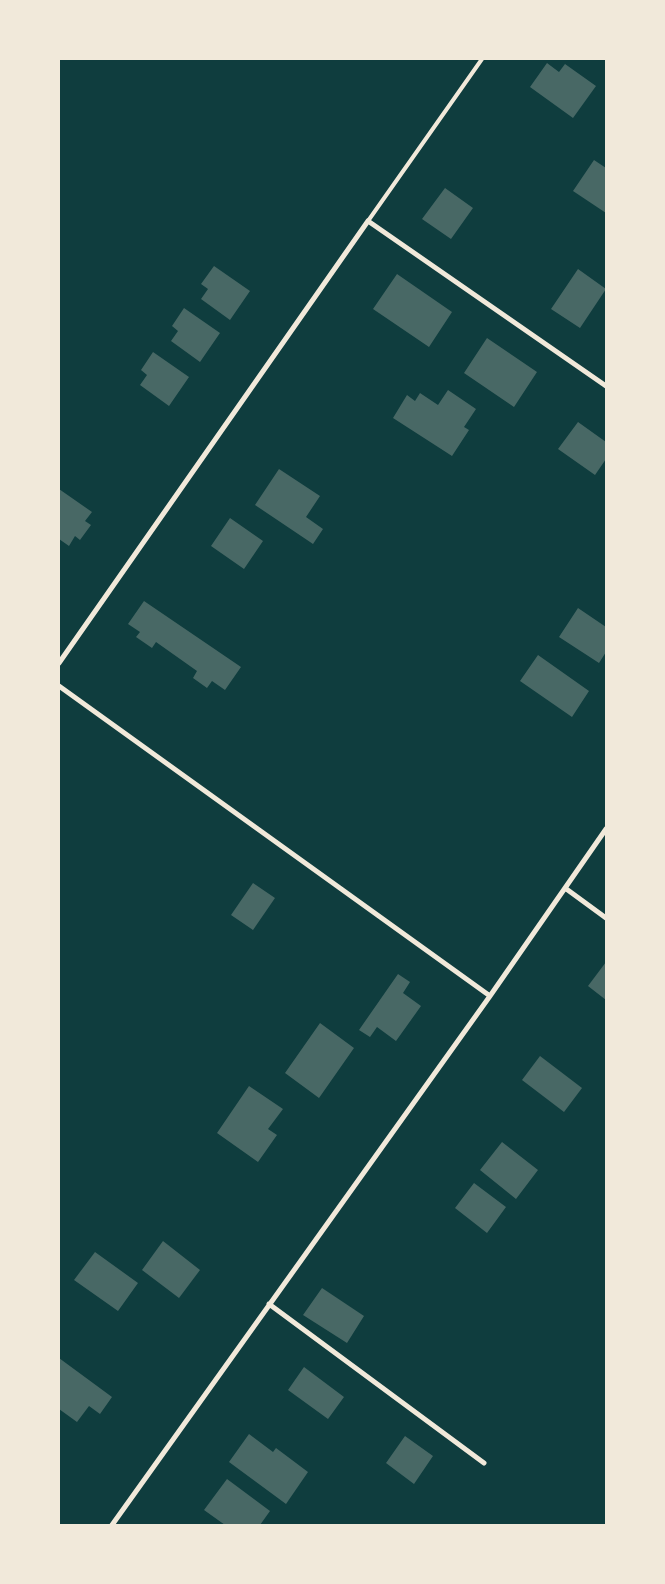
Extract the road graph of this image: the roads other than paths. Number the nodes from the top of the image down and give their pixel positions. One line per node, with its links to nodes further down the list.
1 (482, 59): 2 (lane)
2 (368, 221): 3 (street); 4 (street)
3 (606, 386)
4 (59, 662)
5 (59, 686): 9 (street)
6 (606, 829): 7 (street)
7 (565, 888): 8 (street); 9 (street)
8 (606, 918)
9 (490, 996): 10 (street)
10 (269, 1304): 11 (street); 12 (street)
11 (484, 1464)
12 (112, 1525)

